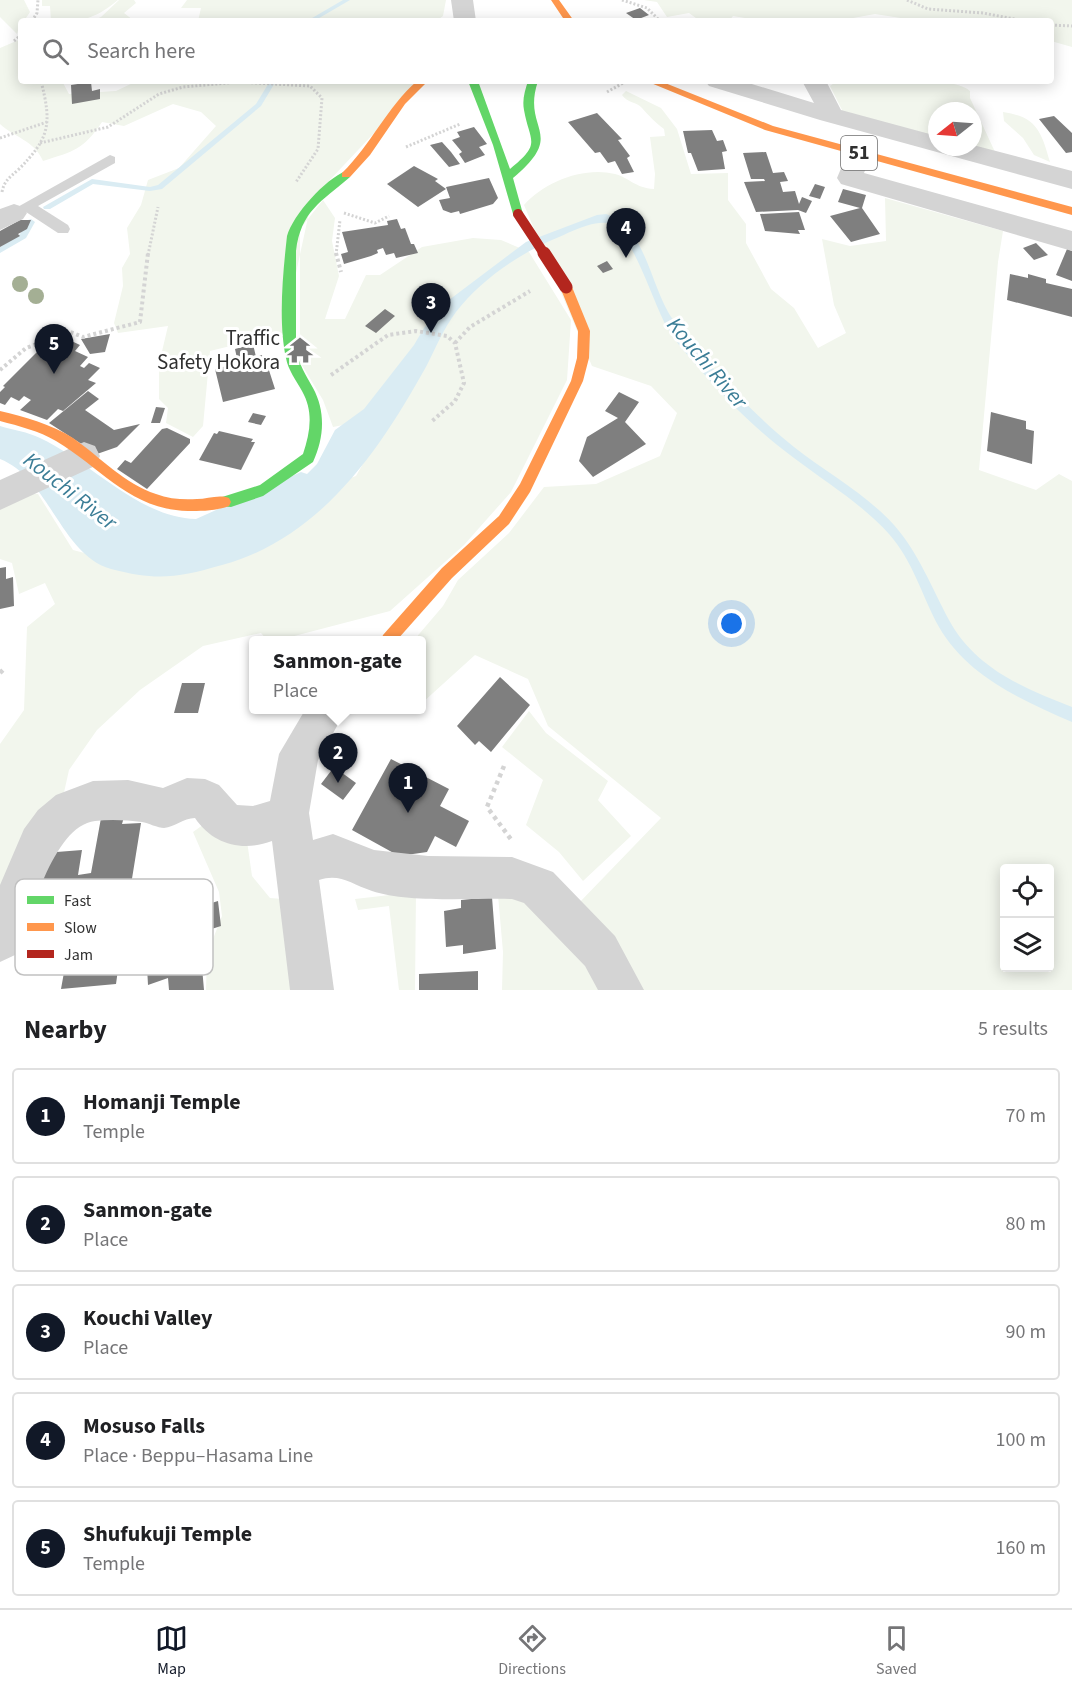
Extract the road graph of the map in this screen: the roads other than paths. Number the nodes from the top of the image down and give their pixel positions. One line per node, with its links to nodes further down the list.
1 (462, 0): 3 (street)
2 (555, 0): 4 (street)
3 (465, 18)
4 (568, 18)
5 (420, 84): 23 (street)
6 (474, 84): 16 (street)
7 (530, 84): 16 (street)
8 (659, 84): 13 (street, 51)
9 (727, 84): 11 (street)
10 (816, 84): 11 (street)
11 (829, 115): 12 (street)
12 (928, 142)
13 (859, 153): 19 (street, 51); 21 (street)
14 (982, 156): 17 (street)
15 (110, 160): 18 (lane)
16 (507, 177): 25 (street, bridge)
17 (1072, 180)
18 (11, 209): 20 (lane)
19 (1072, 211)
20 (63, 229)
21 (1072, 241)
22 (0, 416): 23 (street)
23 (81, 458): 24 (street)
24 (13, 490)
25 (392, 636)
26 (324, 714): 27 (street)
27 (289, 813): 28 (street); 29 (street)
28 (297, 866): 32 (street); 33 (street)
29 (24, 879)
30 (15, 902): 31 (street)
31 (0, 940)
32 (312, 990)
33 (622, 990)

